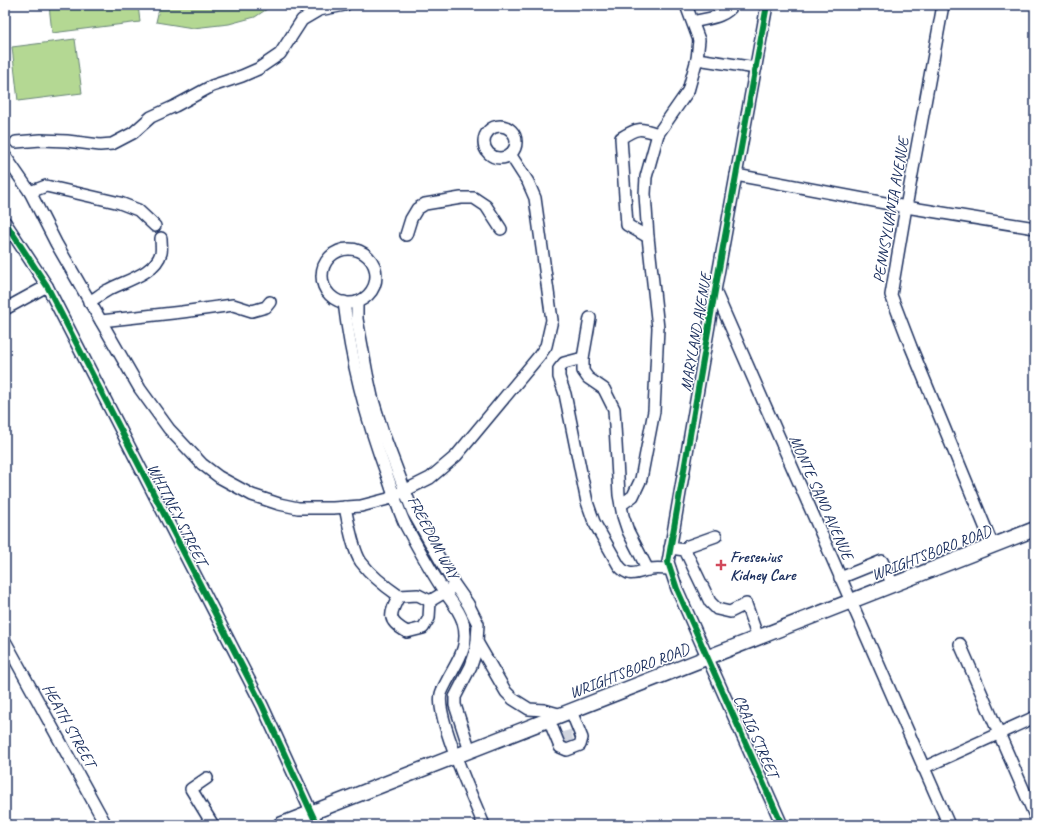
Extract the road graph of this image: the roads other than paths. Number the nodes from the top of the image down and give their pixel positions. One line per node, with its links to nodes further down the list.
1 (345, 5): 10 (street)
2 (686, 5): 6 (street)
3 (733, 5): 6 (street)
4 (767, 5): 8 (street, MARYLAND AVENUE)
5 (943, 5): 15 (street, PENNSYLVANIA AVENUE)
6 (693, 22): 7 (street)
7 (697, 59): 8 (street); 9 (street)
8 (756, 68): 13 (street, MARYLAND AVENUE)
9 (658, 134): 21 (street); 21 (street)
10 (16, 142)
11 (510, 154): 33 (street)
12 (5, 156): 14 (street)
13 (736, 174): 15 (street); 24 (street, MARYLAND AVENUE)
14 (30, 192): 17 (street); 25 (street)
15 (906, 207): 18 (street); 39 (street, PENNSYLVANIA AVENUE)
16 (5, 222): 23 (street, WHITNEY STREET)
17 (155, 226)
18 (1035, 228)
19 (501, 229): 20 (street)
20 (406, 235)
21 (648, 237): 35 (street)
22 (161, 238): 25 (street)
23 (47, 286): 29 (street); 64 (street, WHITNEY STREET)
24 (715, 291): 40 (street, MARYLAND AVENUE); 44 (street, MONTE SANO AVENUE)
25 (89, 302): 31 (street)
26 (270, 302): 31 (street)
27 (344, 302): 28 (street); 28 (street); 34 (street, FREEDOM WAY)
28 (357, 302): 33 (street, FREEDOM WAY)
29 (5, 309)
30 (590, 318): 32 (street)
31 (101, 321): 36 (street)
32 (583, 358): 35 (street); 43 (street)
33 (405, 491): 34 (street); 46 (street, FREEDOM WAY)
34 (394, 496): 36 (street); 47 (street, FREEDOM WAY)
35 (621, 505): 43 (street)
36 (345, 508): 48 (street)
37 (1035, 529): 39 (main road, WRIGHTSBORO ROAD)
38 (716, 536): 41 (street)
39 (993, 546): 45 (main road, WRIGHTSBORO ROAD)
40 (670, 548): 41 (street); 42 (street, MARYLAND AVENUE)
41 (685, 550): 51 (street)
42 (670, 569): 43 (street); 55 (street, MARYLAND AVENUE)
43 (648, 570)
44 (840, 578): 45 (street); 50 (street, MONTE SANO AVENUE)
45 (893, 585): 50 (main road, WRIGHTSBORO ROAD)
46 (455, 586): 47 (street); 53 (street, FREEDOM WAY)
47 (444, 592): 49 (street); 60 (street, FREEDOM WAY)
48 (399, 596): 49 (street); 49 (street)
49 (430, 601)
50 (851, 602): 51 (main road, WRIGHTSBORO ROAD); 61 (street, MONTE SANO AVENUE)
51 (758, 638): 55 (main road, WRIGHTSBORO ROAD)
52 (5, 641): 65 (street, HEATH STREET)
53 (477, 642): 56 (street); 59 (street, FREEDOM WAY)
54 (960, 644): 58 (street)
55 (708, 658): 56 (main road, WRIGHTSBORO ROAD); 69 (street, CRAIG STREET)
56 (561, 715): 56 (street); 59 (main road, WRIGHTSBORO ROAD)
57 (1035, 716): 58 (street)
58 (998, 734): 61 (street); 63 (street)
59 (470, 751): 60 (main road, WRIGHTSBORO ROAD)
60 (456, 756): 64 (main road, WRIGHTSBORO ROAD); 68 (street, FREEDOM WAY)
61 (924, 768): 70 (street, MONTE SANO AVENUE)
62 (207, 778): 66 (street)
63 (1035, 814)
64 (315, 819): 67 (main road, WRIGHTSBORO ROAD)
65 (106, 825)
66 (213, 825)
67 (280, 825)
68 (484, 825)
69 (782, 825)
70 (949, 825)

